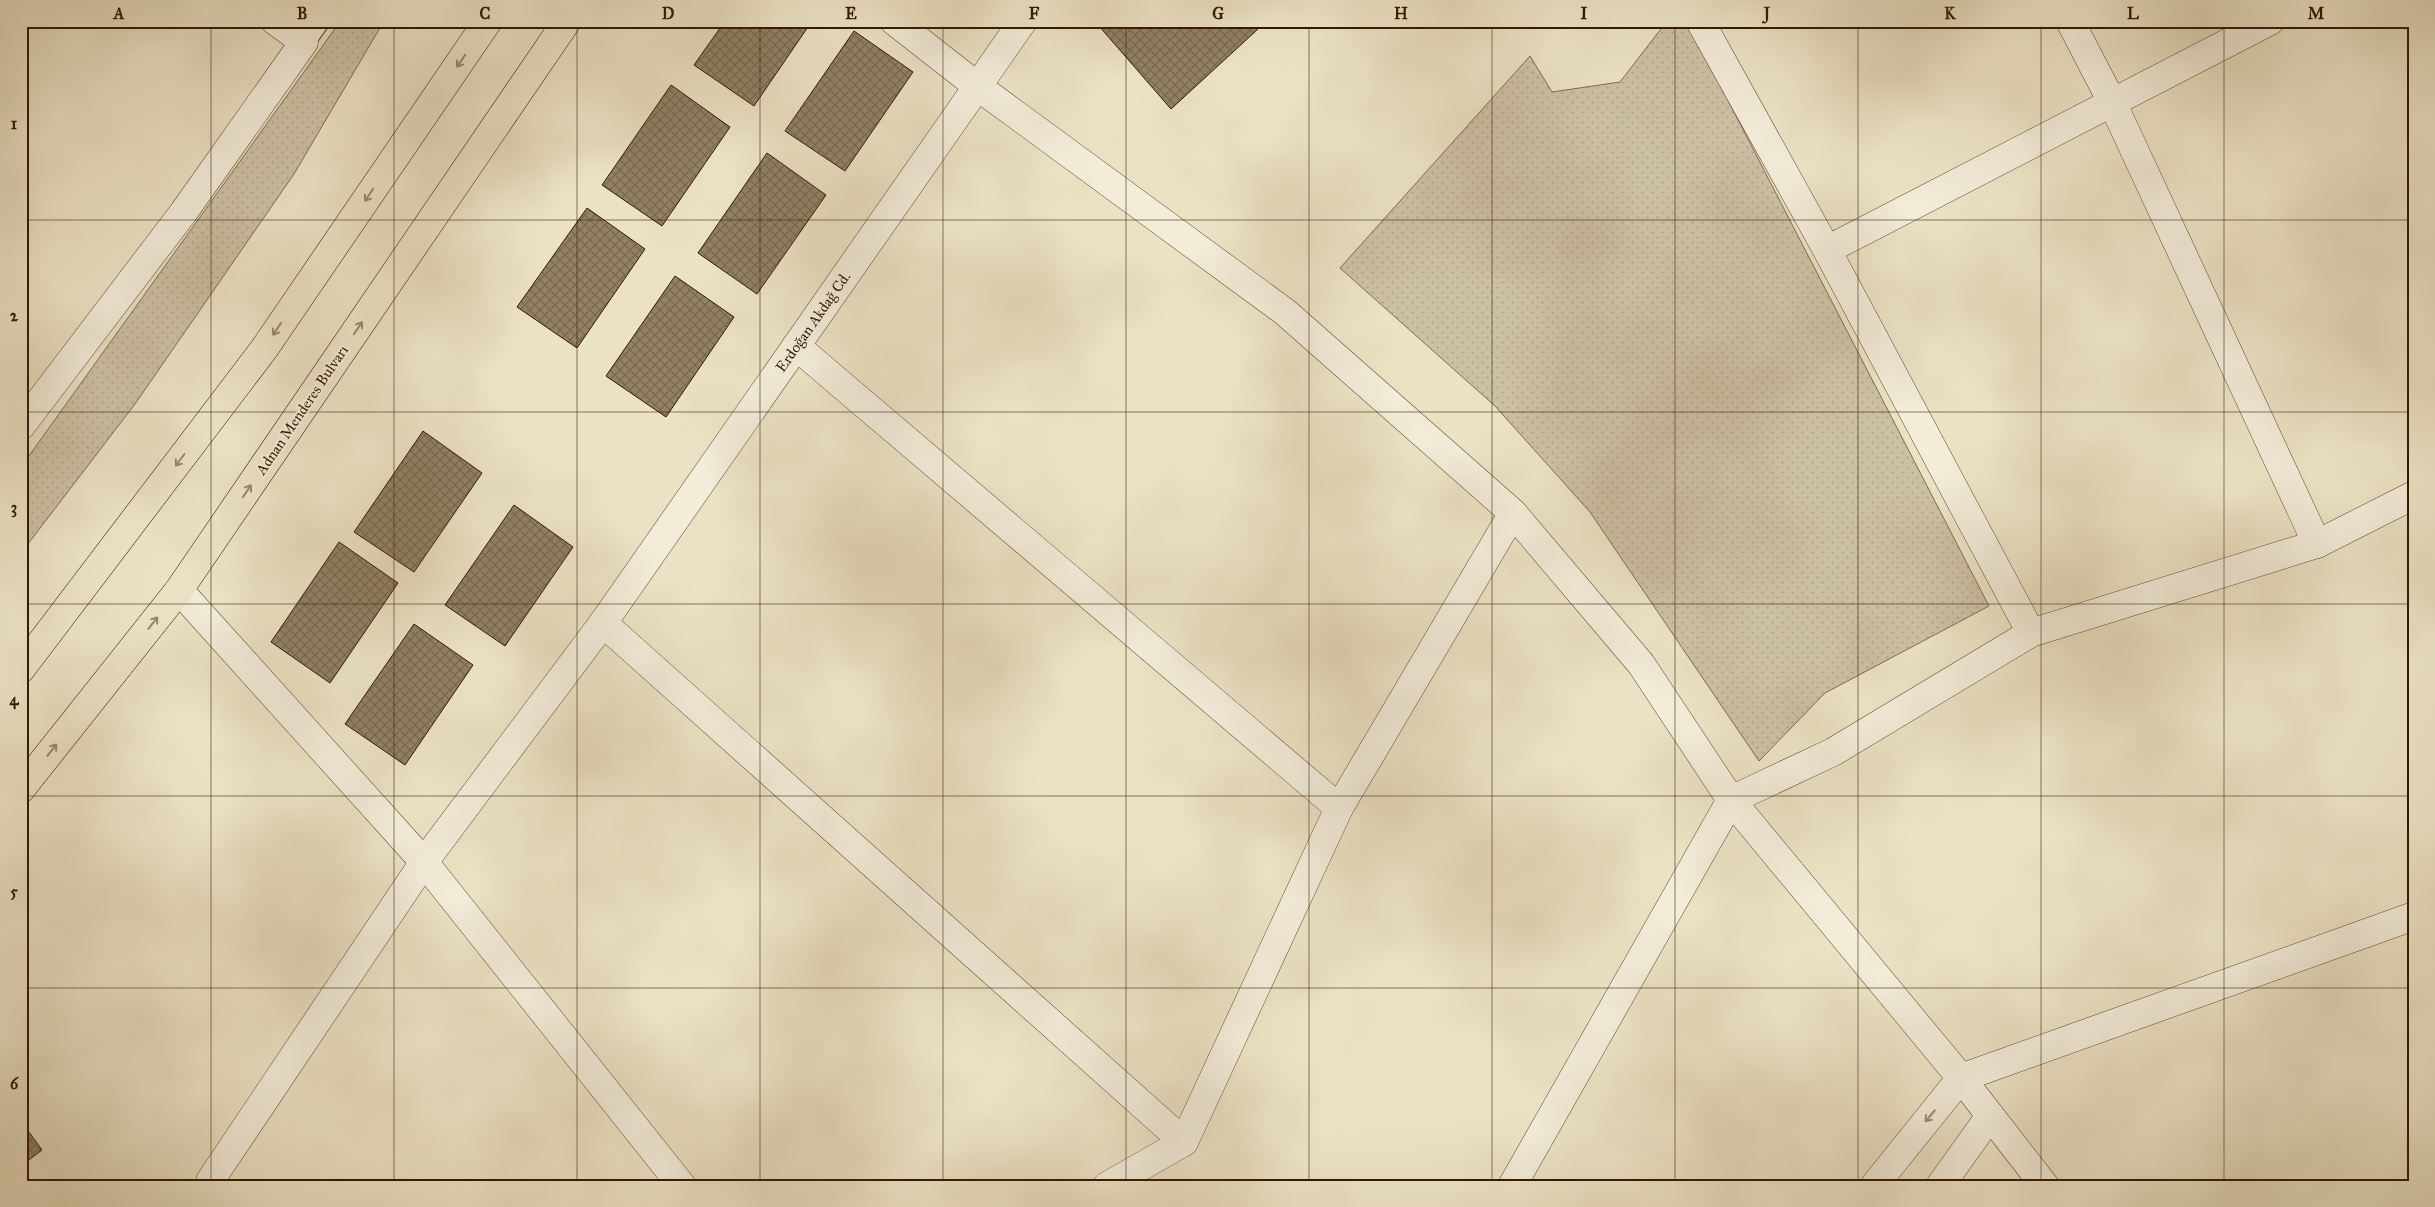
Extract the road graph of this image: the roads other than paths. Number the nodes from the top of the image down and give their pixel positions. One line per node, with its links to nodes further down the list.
1 (275, 21): 9 (street)
2 (488, 21): 21 (highway, one-way to 21)
3 (567, 21): 18 (highway, Adnan Menderes Bulvarı, one-way to 3)
4 (894, 21): 10 (street)
5 (1022, 21): 10 (street, Erdoğan Akdağ Cd.)
6 (1700, 21): 12 (street)
7 (2070, 21): 11 (street)
8 (2270, 21): 11 (street)
9 (311, 31): 14 (street)
10 (978, 86): 13 (street, Erdoğan Akdağ Cd.); 16 (street)
11 (2112, 102): 12 (street); 17 (street)
12 (1827, 250): 20 (street)
13 (796, 346): 19 (street, Erdoğan Akdağ Cd.); 24 (street)
14 (21, 426)
15 (2414, 495): 17 (street)
16 (1513, 513): 23 (street); 24 (street)
17 (2317, 544): 20 (street)
18 (179, 590): 22 (highway, Adnan Menderes Bulvarı, one-way to 18); 25 (street)
19 (603, 623): 25 (street, Erdoğan Akdağ Cd.); 29 (street)
20 (2031, 633): 23 (street)
21 (21, 669)
22 (21, 789)
23 (1731, 800): 27 (street); 33 (street)
24 (1339, 808): 29 (street)
25 (424, 862): 30 (street, Erdoğan Akdağ Cd.); 31 (street)
26 (2414, 916): 27 (street)
27 (1961, 1078): 28 (street); 34 (street, one-way to 34)
28 (1990, 1116): 35 (street); 36 (street)
29 (1184, 1142): 32 (street)
30 (210, 1184)
31 (682, 1186)
32 (1107, 1186)
33 (1512, 1186)
34 (1874, 1186)
35 (1940, 1186)
36 (2044, 1186)

